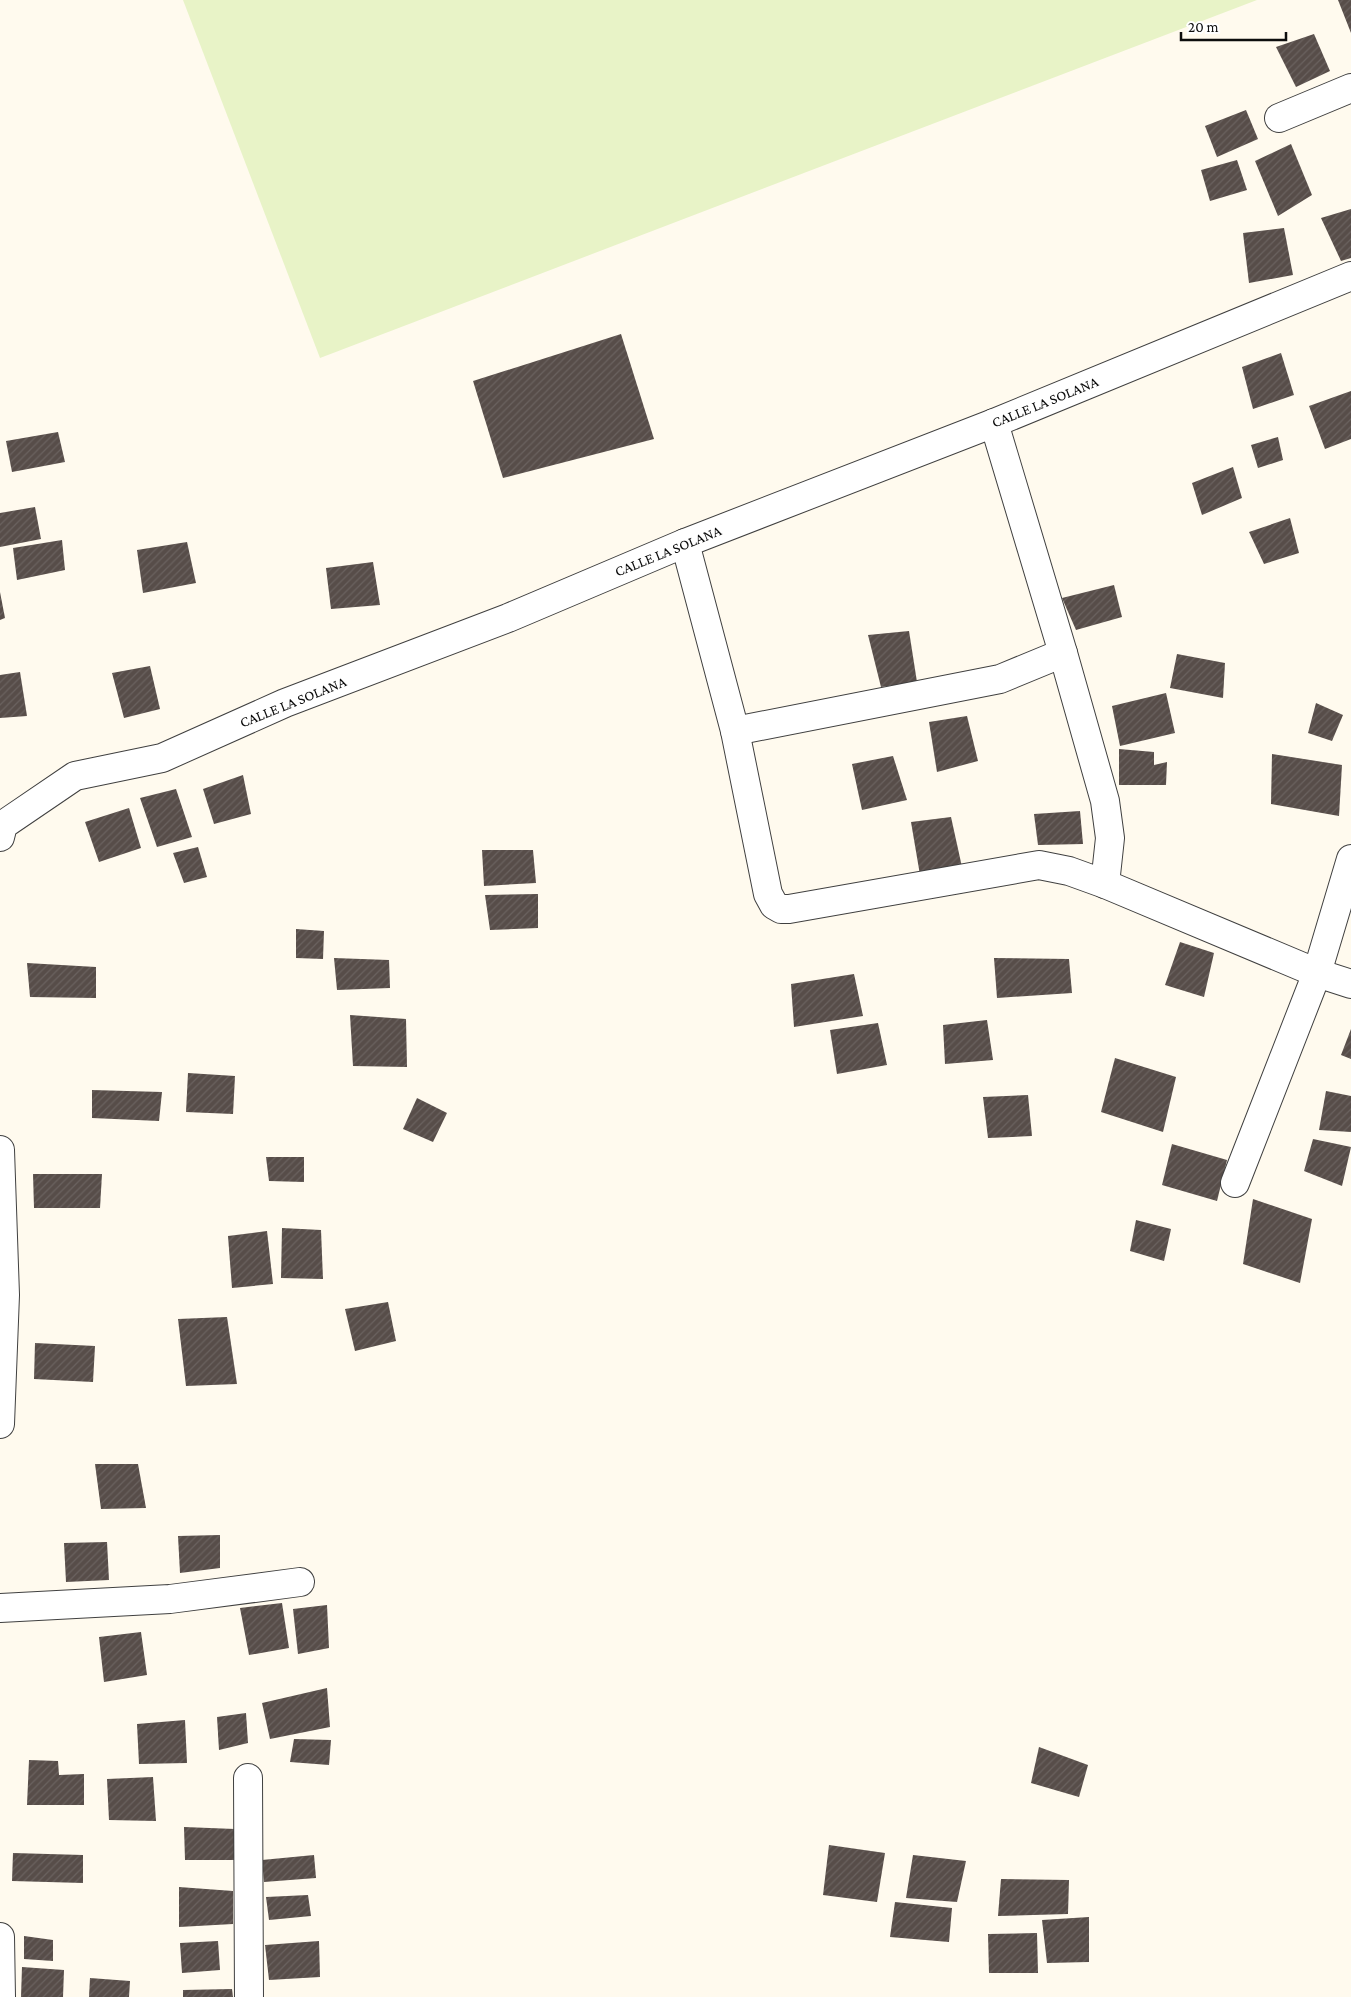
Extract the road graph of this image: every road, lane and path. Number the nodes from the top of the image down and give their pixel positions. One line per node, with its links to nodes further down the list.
1 (1351, 88): 2 (street)
2 (1279, 118)
3 (1351, 276): 4 (street, CALLE LA SOLANA)
4 (994, 423): 5 (street, CALLE LA SOLANA); 6 (street)
5 (685, 543): 7 (street); 8 (street, CALLE LA SOLANA)
6 (1063, 653): 7 (street); 10 (street)
7 (735, 731): 10 (street)
8 (1, 829)
9 (1351, 859): 11 (street)
10 (1105, 884): 11 (street)
11 (1317, 973): 12 (street); 14 (street)
12 (1351, 984)
13 (0, 1150): 15 (street)
14 (1235, 1183)
15 (0, 1424)
16 (300, 1582): 17 (street)
17 (0, 1608)
18 (248, 1778): 21 (street)
19 (0, 1937): 20 (street)
20 (1, 1997)
21 (249, 1997)

